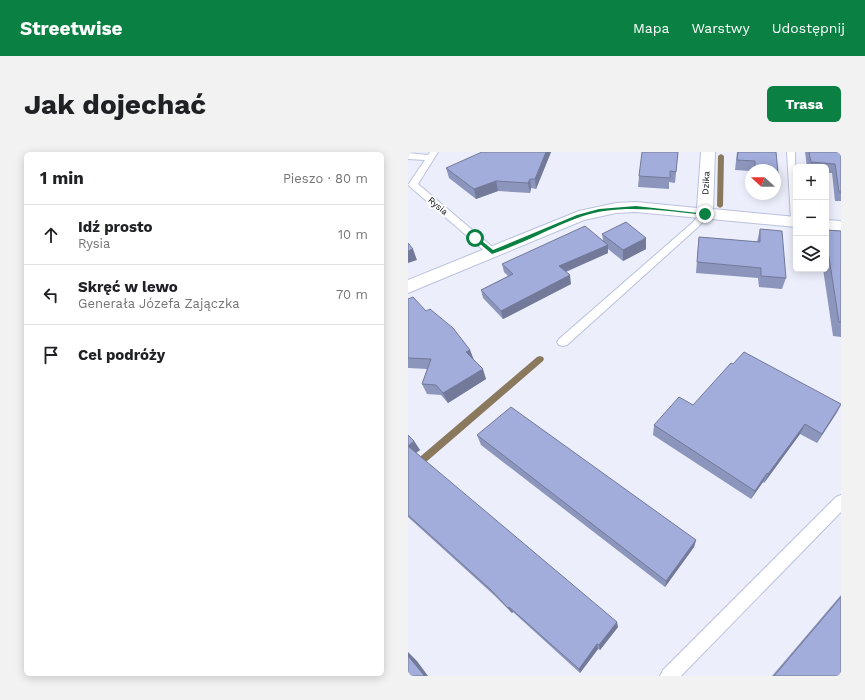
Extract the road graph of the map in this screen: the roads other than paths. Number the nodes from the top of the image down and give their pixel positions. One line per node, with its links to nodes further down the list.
1 (708, 152): 6 (street, Dzika)
2 (790, 152): 5 (lane)
3 (432, 155): 4 (lane); 10 (lane, Rysia)
4 (408, 156)
5 (794, 200)
6 (705, 214): 7 (street); 10 (street); 12 (lane)
7 (793, 221)
8 (829, 225): 9 (street)
9 (841, 226)
10 (492, 252): 11 (street)
11 (408, 287)
12 (563, 342)
13 (841, 502): 14 (lane)
14 (669, 676)

